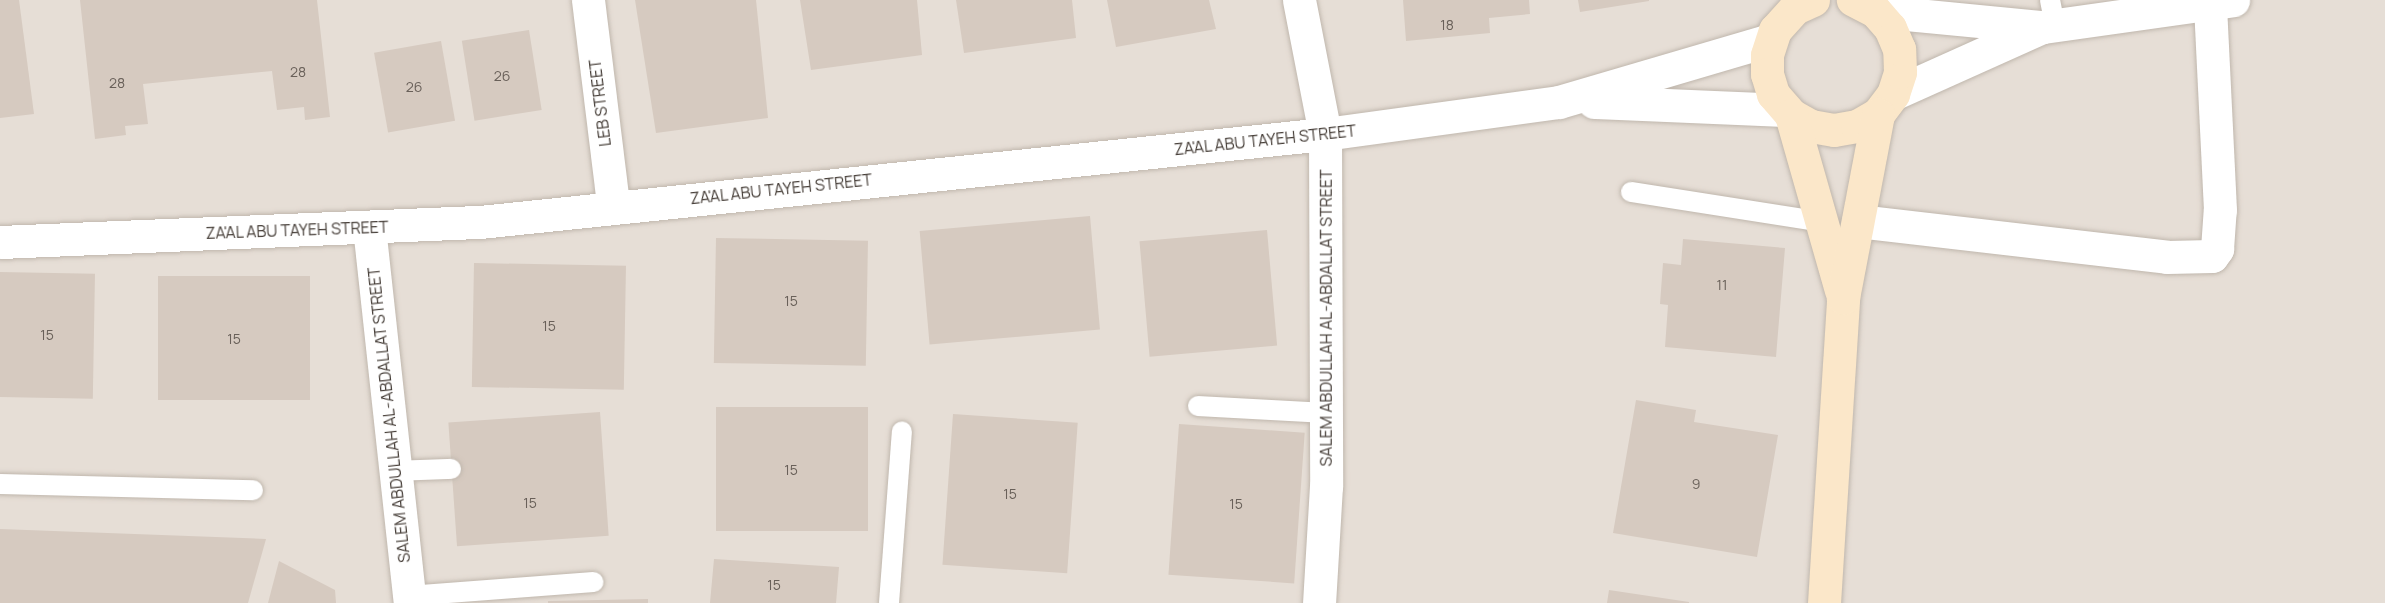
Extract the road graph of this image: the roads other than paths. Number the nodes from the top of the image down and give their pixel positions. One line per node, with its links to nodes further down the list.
1 (588, 0): 13 (street, LEB STREET)
2 (1299, 0): 11 (street, SALEM ABDULLAH AL-ABDALLAT STREET)
3 (1813, 0): 7 (street)
4 (2207, 2): 6 (street); 14 (street)
5 (1864, 4): 6 (street); 9 (street)
6 (2049, 17): 9 (street)
7 (1776, 22): 8 (street, ZA'AL ABU TAYEH STREET); 10 (street)
8 (1560, 102): 10 (street, ZA'AL ABU TAYEH STREET); 11 (street, ZA'AL ABU TAYEH STREET)
9 (1885, 104): 10 (street); 14 (street)
10 (1788, 112): 15 (street)
11 (1324, 134): 13 (street, ZA'AL ABU TAYEH STREET); 20 (street, SALEM ABDULLAH AL-ABDALLAT STREET)
12 (1631, 192): 15 (lane)
13 (613, 205): 16 (street, ZA'AL ABU TAYEH STREET)
14 (1858, 221): 18 (street)
15 (1822, 222): 18 (street)
16 (369, 227): 17 (street, ZA'AL ABU TAYEH STREET); 23 (street, SALEM ABDULLAH AL-ABDALLAT STREET)
17 (0, 242)
18 (1843, 298): 30 (street)
19 (1198, 406): 20 (lane)
20 (1326, 413): 29 (street, SALEM ABDULLAH AL-ABDALLAT STREET)
21 (902, 431): 28 (lane)
22 (451, 469): 23 (lane)
23 (396, 471): 27 (street, SALEM ABDULLAH AL-ABDALLAT STREET)
24 (0, 484): 25 (lane)
25 (253, 490)
26 (594, 582): 27 (lane)
27 (409, 599)
28 (889, 603)
29 (1320, 603)
30 (1824, 603)

